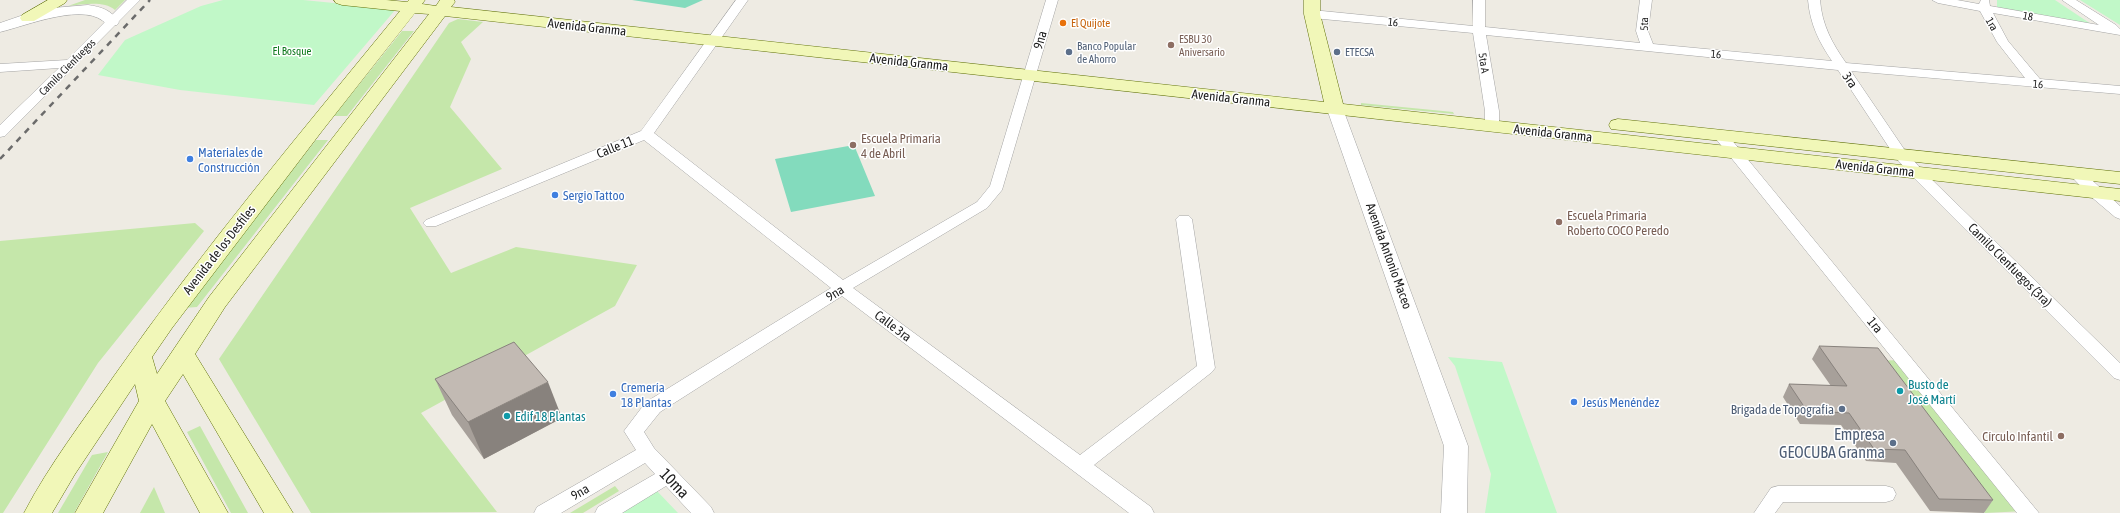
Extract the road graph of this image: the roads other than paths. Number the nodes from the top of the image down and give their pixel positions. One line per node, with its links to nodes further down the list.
1 (58, 0): 16 (main road)
2 (79, 0): 16 (street)
3 (134, 0): 17 (street, Camilo Cienfuegos)
4 (342, 0): 12 (main road, Avenida Granma)
5 (742, 0): 21 (street, Calle 11)
6 (1052, 0): 26 (street, 9na)
7 (1479, 0): 19 (street, 5ta A)
8 (1646, 0): 22 (street, 5ta)
9 (1814, 0): 24 (street, 3ra)
10 (1938, 0): 14 (street, 18)
11 (2068, 0): 20 (street)
12 (413, 4): 13 (main road, Avenida Granma); 33 (main road, Avenida de los Desfiles)
13 (442, 4): 21 (main road, Avenida Granma); 31 (main road)
14 (1985, 4): 20 (street, 18); 27 (street, 1ra)
15 (1312, 7): 19 (street, 16); 29 (main road, Avenida Antonio Maceo)
16 (28, 18): 17 (street); 18 (street)
17 (112, 22): 23 (street, Camilo Cienfuegos)
18 (0, 28)
19 (1479, 31): 22 (street, 16); 30 (street, 5ta A)
20 (2119, 33)
21 (716, 35): 26 (main road, Avenida Granma); 34 (street, Calle 11)
22 (1648, 48): 24 (street, 16)
23 (71, 62): 25 (street); 32 (street, Camilo Cienfuegos)
24 (1840, 66): 27 (street, 16); 37 (street, 3ra)
25 (0, 68)
26 (1032, 69): 29 (main road, Avenida Granma); 46 (street, 9na)
27 (2036, 84): 28 (street, 16)
28 (2120, 90)
29 (1333, 102): 30 (main road, Avenida Granma); 63 (street, Avenida Antonio Maceo)
30 (1492, 119): 35 (main road, Avenida Granma); 36 (main road, Avenida Granma)
31 (352, 126): 33 (main road); 47 (main road)
32 (3, 127)
33 (315, 127): 48 (main road, Avenida de los Desfiles)
34 (646, 134): 45 (street, Calle 11); 46 (street, Calle 3ra)
35 (1721, 136): 36 (street, 1ra); 37 (main road, Avenida Granma)
36 (1734, 153): 38 (main road, Avenida Granma); 65 (street, 1ra)
37 (1901, 155): 38 (street, Camilo Cienfuegos (3ra)); 39 (main road, Avenida Granma)
38 (1917, 173): 41 (main road, Avenida Granma); 49 (street, Camilo Cienfuegos (3ra))
39 (2076, 173): 40 (main road, Avenida Granma); 41 (street)
40 (2120, 178)
41 (2094, 192): 42 (main road, Avenida Granma); 43 (street)
42 (2120, 195)
43 (2120, 214)
44 (1184, 219): 52 (street)
45 (431, 223)
46 (842, 288): 51 (street, 9na); 52 (street, Calle 3ra)
47 (183, 354): 50 (main road); 58 (main road)
48 (140, 357): 50 (main road); 55 (main road, Avenida de los Desfiles)
49 (2120, 374)
50 (152, 401): 56 (main road); 57 (main road)
51 (647, 453): 53 (street, 10ma); 59 (street, 9na)
52 (1080, 465): 62 (street, Calle 3ra)
53 (667, 476): 60 (street); 61 (street, 10ma)
54 (1886, 494): 64 (street)
55 (38, 513)
56 (89, 513)
57 (214, 513)
58 (279, 513)
59 (544, 513)
60 (605, 513)
61 (704, 513)
62 (1144, 513)
63 (1454, 513)
64 (1764, 513)
65 (2029, 513)

